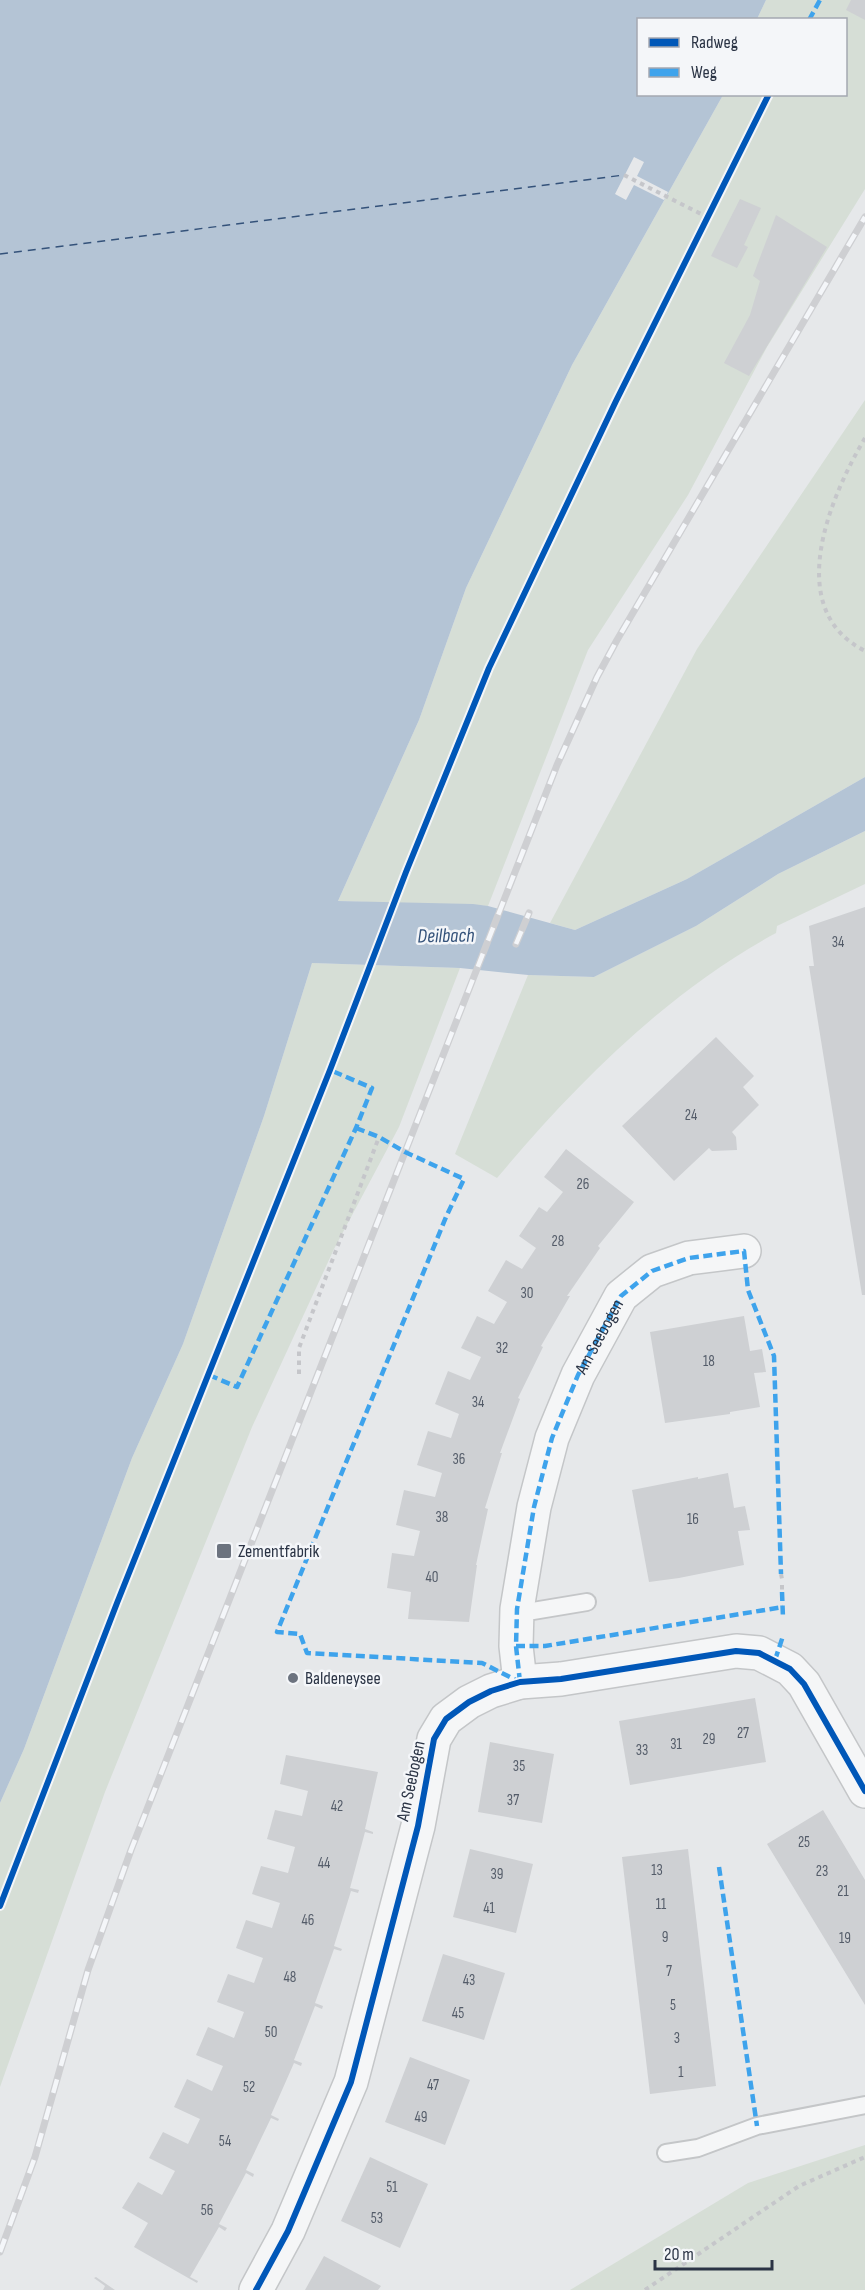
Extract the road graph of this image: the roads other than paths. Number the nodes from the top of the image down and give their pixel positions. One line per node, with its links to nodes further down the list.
1 (744, 1251): 3 (street, Am Seebogen)
2 (587, 1602): 3 (lane)
3 (517, 1609): 4 (street, Am Seebogen)
4 (520, 1682): 5 (street, Am Seebogen); 8 (street, Am Seebogen)
5 (865, 1791)
6 (865, 2105): 7 (lane)
7 (666, 2153)
8 (256, 2290)

